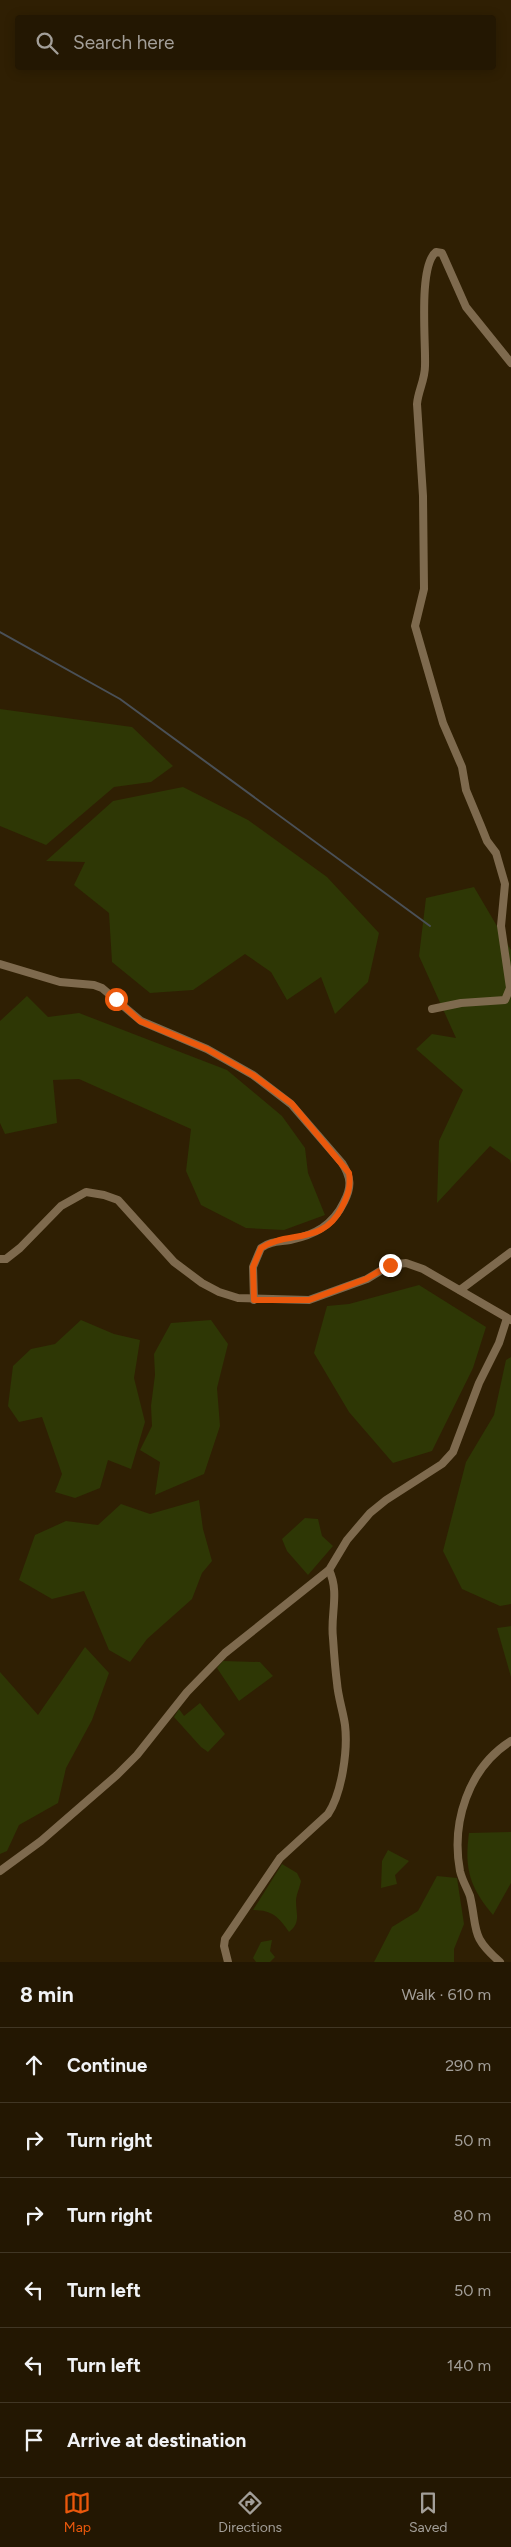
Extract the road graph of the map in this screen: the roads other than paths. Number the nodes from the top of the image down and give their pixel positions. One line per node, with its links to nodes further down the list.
1 (511, 363): 3 (street)
2 (0, 964): 7 (street)
3 (432, 1009)
4 (511, 1252): 6 (street)
5 (0, 1259): 7 (street)
6 (460, 1290): 7 (street); 8 (street)
7 (254, 1300)
8 (509, 1319): 9 (street)
9 (329, 1570): 11 (street); 12 (street)
10 (511, 1741): 13 (street)
11 (0, 1871)
12 (228, 1962)
13 (500, 1962)

